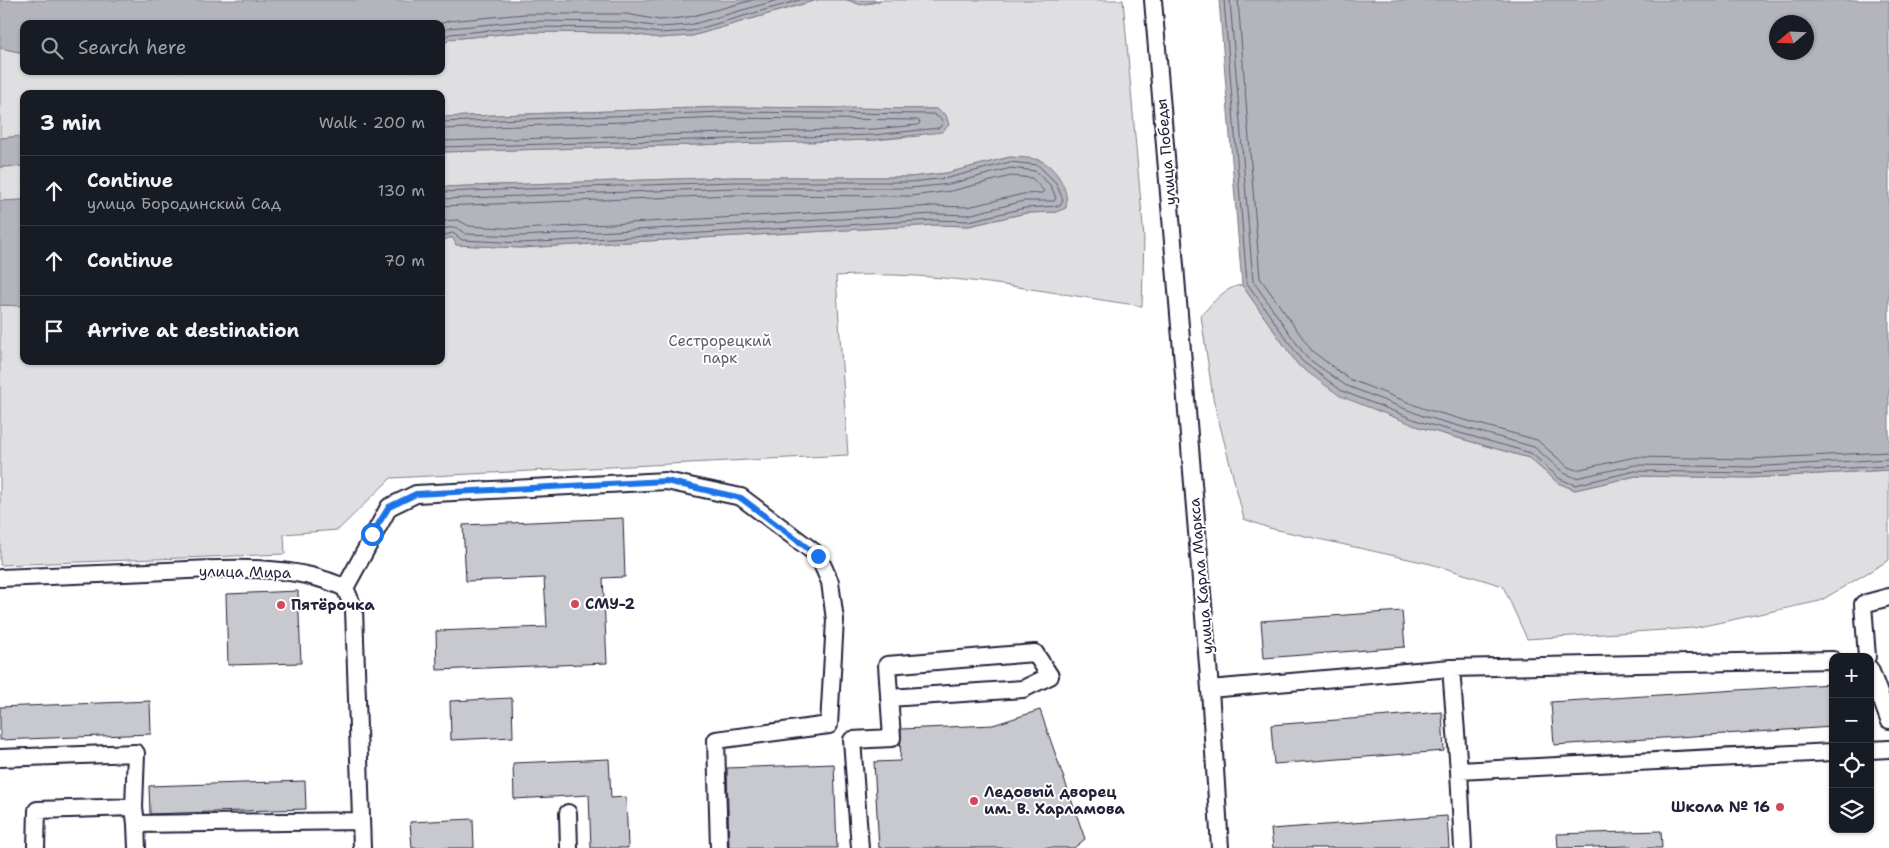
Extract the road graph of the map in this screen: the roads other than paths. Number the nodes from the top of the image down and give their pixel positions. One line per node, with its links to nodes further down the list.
1 (1153, 0): 2 (street, улица Победы)
2 (1178, 304): 10 (street, улица Карла Маркса)
3 (0, 578): 4 (street, улица Мира)
4 (345, 588): 20 (street); 26 (street)
5 (1889, 597): 6 (street)
6 (1867, 653)
7 (1829, 660): 8 (street)
8 (1451, 668): 10 (street); 17 (street)
9 (1874, 680): 12 (street)
10 (1210, 689): 28 (street, улица Карла Маркса)
11 (890, 698): 11 (street); 27 (street)
12 (1889, 720)
13 (1889, 748): 14 (street)
14 (1874, 750)
15 (1829, 752): 17 (street)
16 (0, 758): 18 (street)
17 (1459, 771): 29 (street)
18 (134, 807): 21 (street); 22 (street)
19 (568, 813): 25 (street)
20 (361, 821): 21 (street); 24 (street)
21 (136, 824): 23 (street)
22 (36, 848)
23 (137, 848)
24 (362, 848)
25 (569, 848)
26 (718, 848)
27 (860, 848)
28 (1220, 848)
29 (1463, 848)

